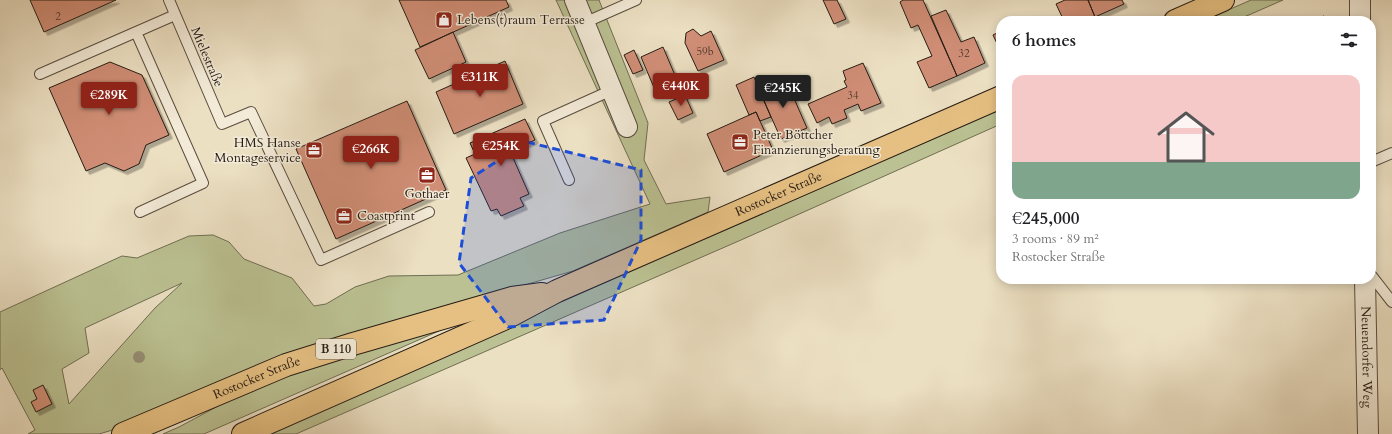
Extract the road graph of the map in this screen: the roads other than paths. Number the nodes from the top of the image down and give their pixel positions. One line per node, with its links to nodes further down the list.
1 (168, 0): 6 (lane, Mielestraße)
2 (575, 0): 9 (street)
3 (636, 0): 9 (lane)
4 (1223, 0): 7 (main road)
5 (1360, 0): 8 (street)
6 (175, 15): 10 (lane); 19 (lane, Mielestraße)
7 (1186, 16)
8 (1360, 16)
9 (584, 23): 12 (street)
10 (136, 32): 11 (lane); 18 (lane)
11 (40, 74)
12 (612, 90): 14 (street); 17 (lane)
13 (996, 99): 22 (main road, Rostocker Straße / B 110)
14 (627, 127)
15 (1392, 153): 16 (lane)
16 (1376, 160)
17 (569, 180)
18 (140, 212)
19 (429, 212)
20 (1376, 281): 23 (lane)
21 (1365, 284): 26 (street, Neuendorfer Weg)
22 (557, 291): 24 (main road, Rostocker Straße / B 110); 25 (main road, Rostocker Straße / B 110)
23 (1392, 302)
24 (123, 434)
25 (243, 434)
26 (1368, 434)

